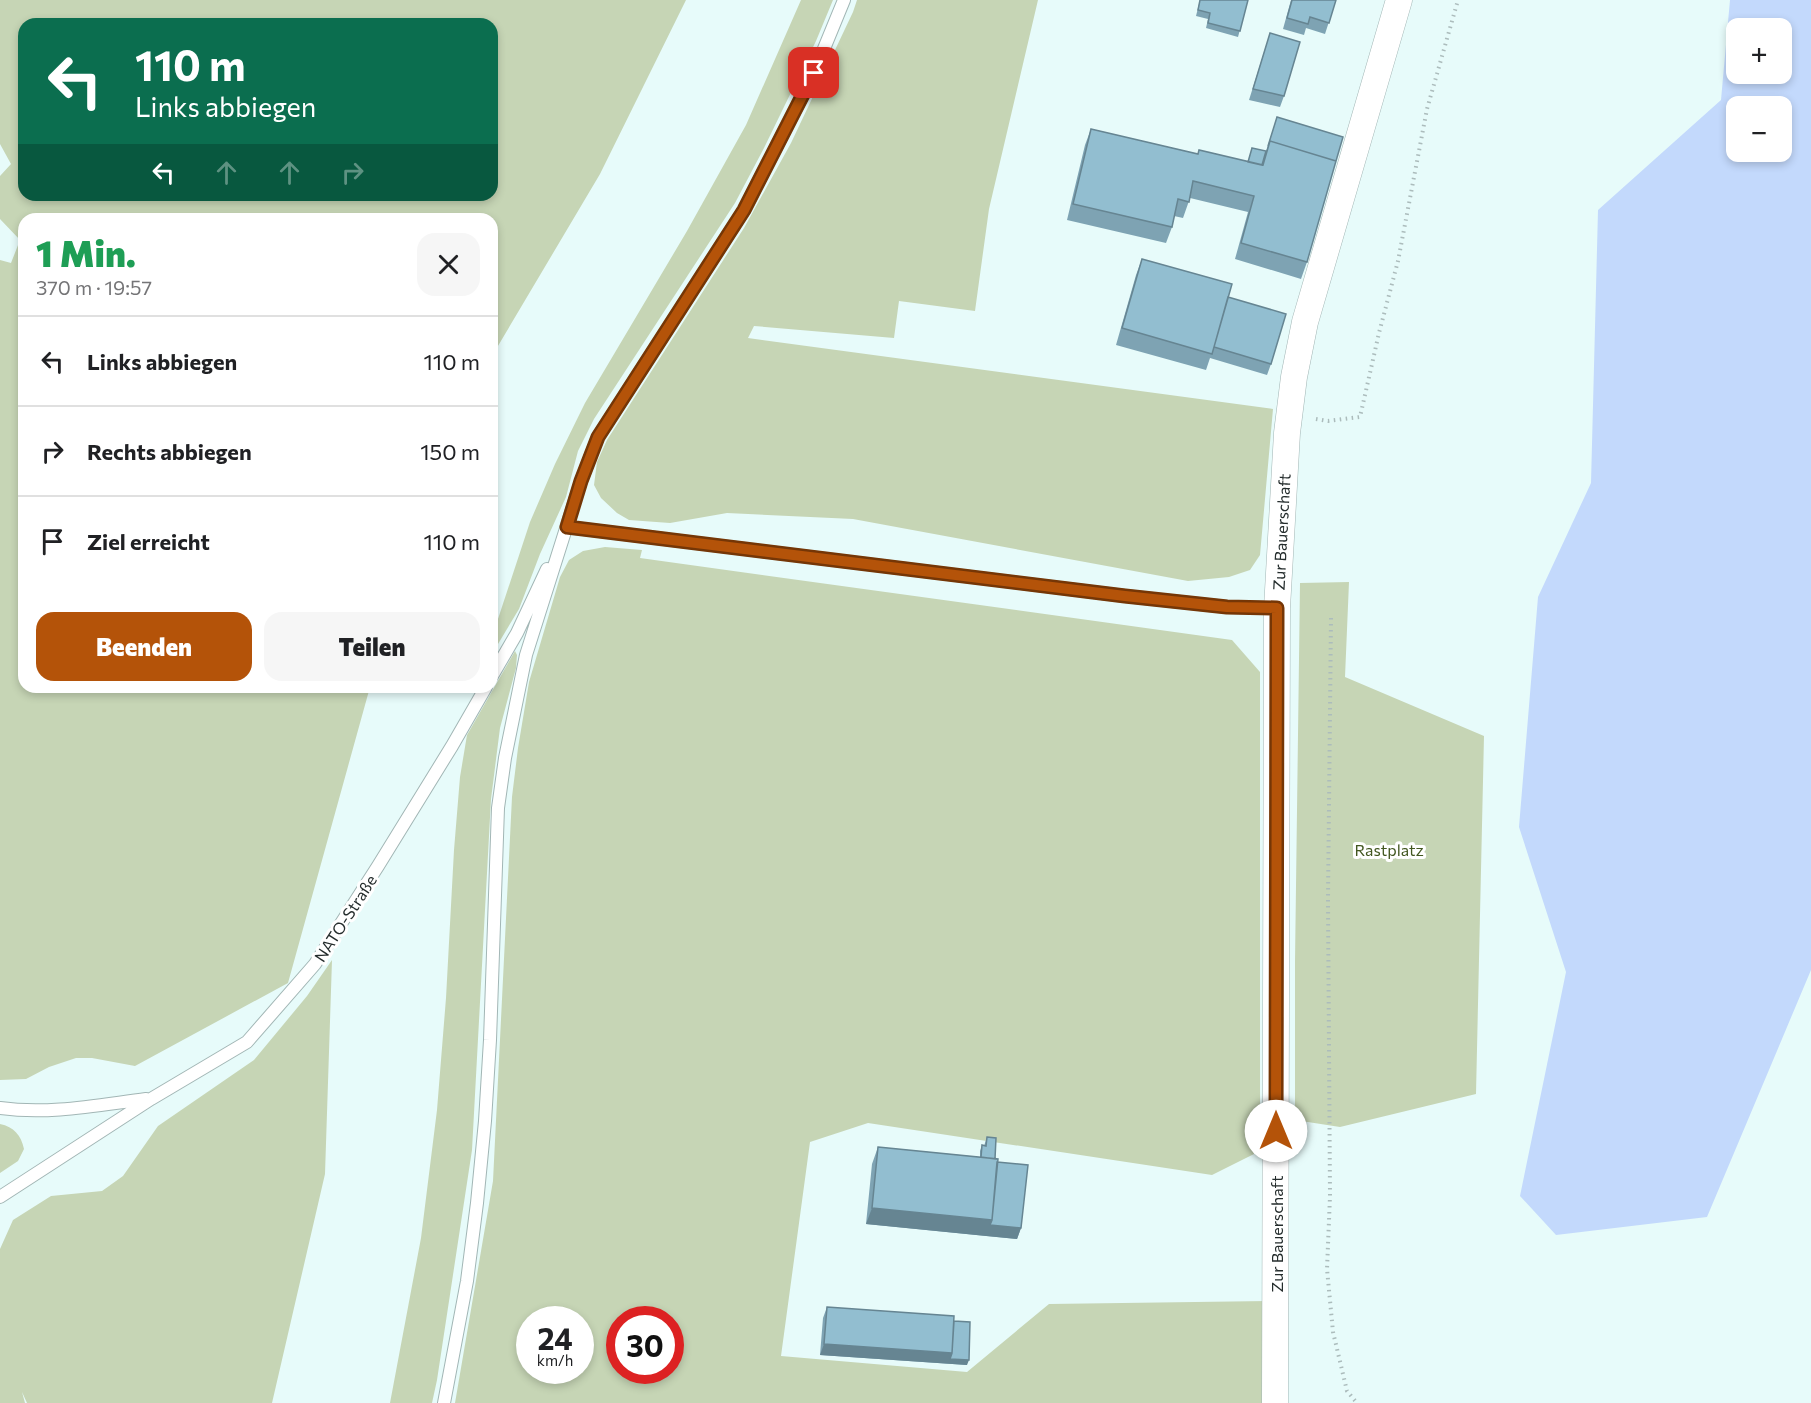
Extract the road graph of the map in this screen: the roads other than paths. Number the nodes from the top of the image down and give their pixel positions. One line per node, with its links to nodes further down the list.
1 (844, 0): 3 (lane)
2 (1399, 0): 4 (street, Zur Bauerschaft)
3 (567, 527): 4 (lane); 5 (lane); 10 (lane)
4 (1277, 608): 11 (street, Zur Bauerschaft)
5 (498, 666)
6 (482, 693): 7 (lane, NATO-Straße)
7 (151, 1099): 8 (lane, NATO-Straße); 9 (lane, NATO-Straße)
8 (0, 1108)
9 (0, 1197)
10 (444, 1403)
11 (1275, 1403)

